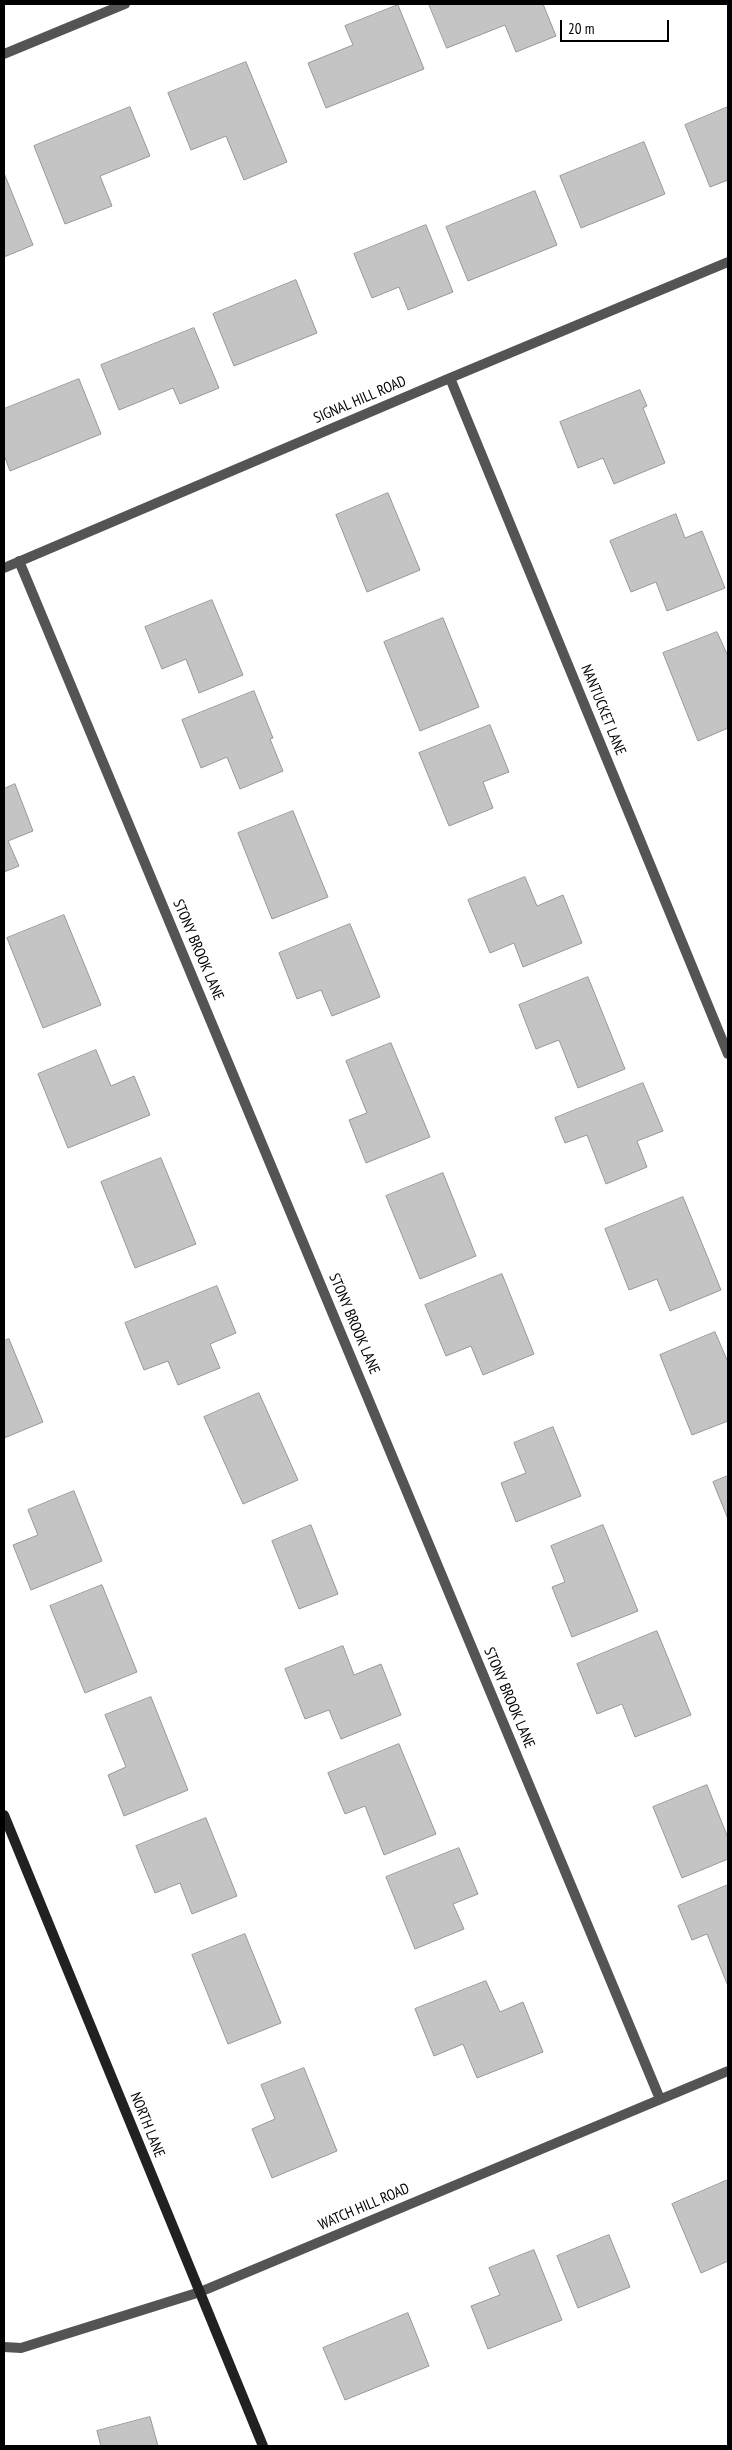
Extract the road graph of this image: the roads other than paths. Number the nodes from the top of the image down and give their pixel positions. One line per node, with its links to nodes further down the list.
1 (125, 4): 2 (street)
2 (4, 54)
3 (728, 262): 4 (street, SIGNAL HILL ROAD)
4 (450, 378): 5 (street, SIGNAL HILL ROAD); 7 (street, NANTUCKET LANE)
5 (20, 561): 6 (street, SIGNAL HILL ROAD); 10 (street, STONY BROOK LANE)
6 (4, 568)
7 (728, 1054)
8 (4, 1815): 11 (street, NORTH LANE)
9 (728, 2071): 10 (street, WATCH HILL ROAD)
10 (660, 2099): 11 (street, WATCH HILL ROAD)
11 (200, 2292): 12 (street, WATCH HILL ROAD); 13 (street, NORTH LANE)
12 (4, 2347)
13 (263, 2446)

